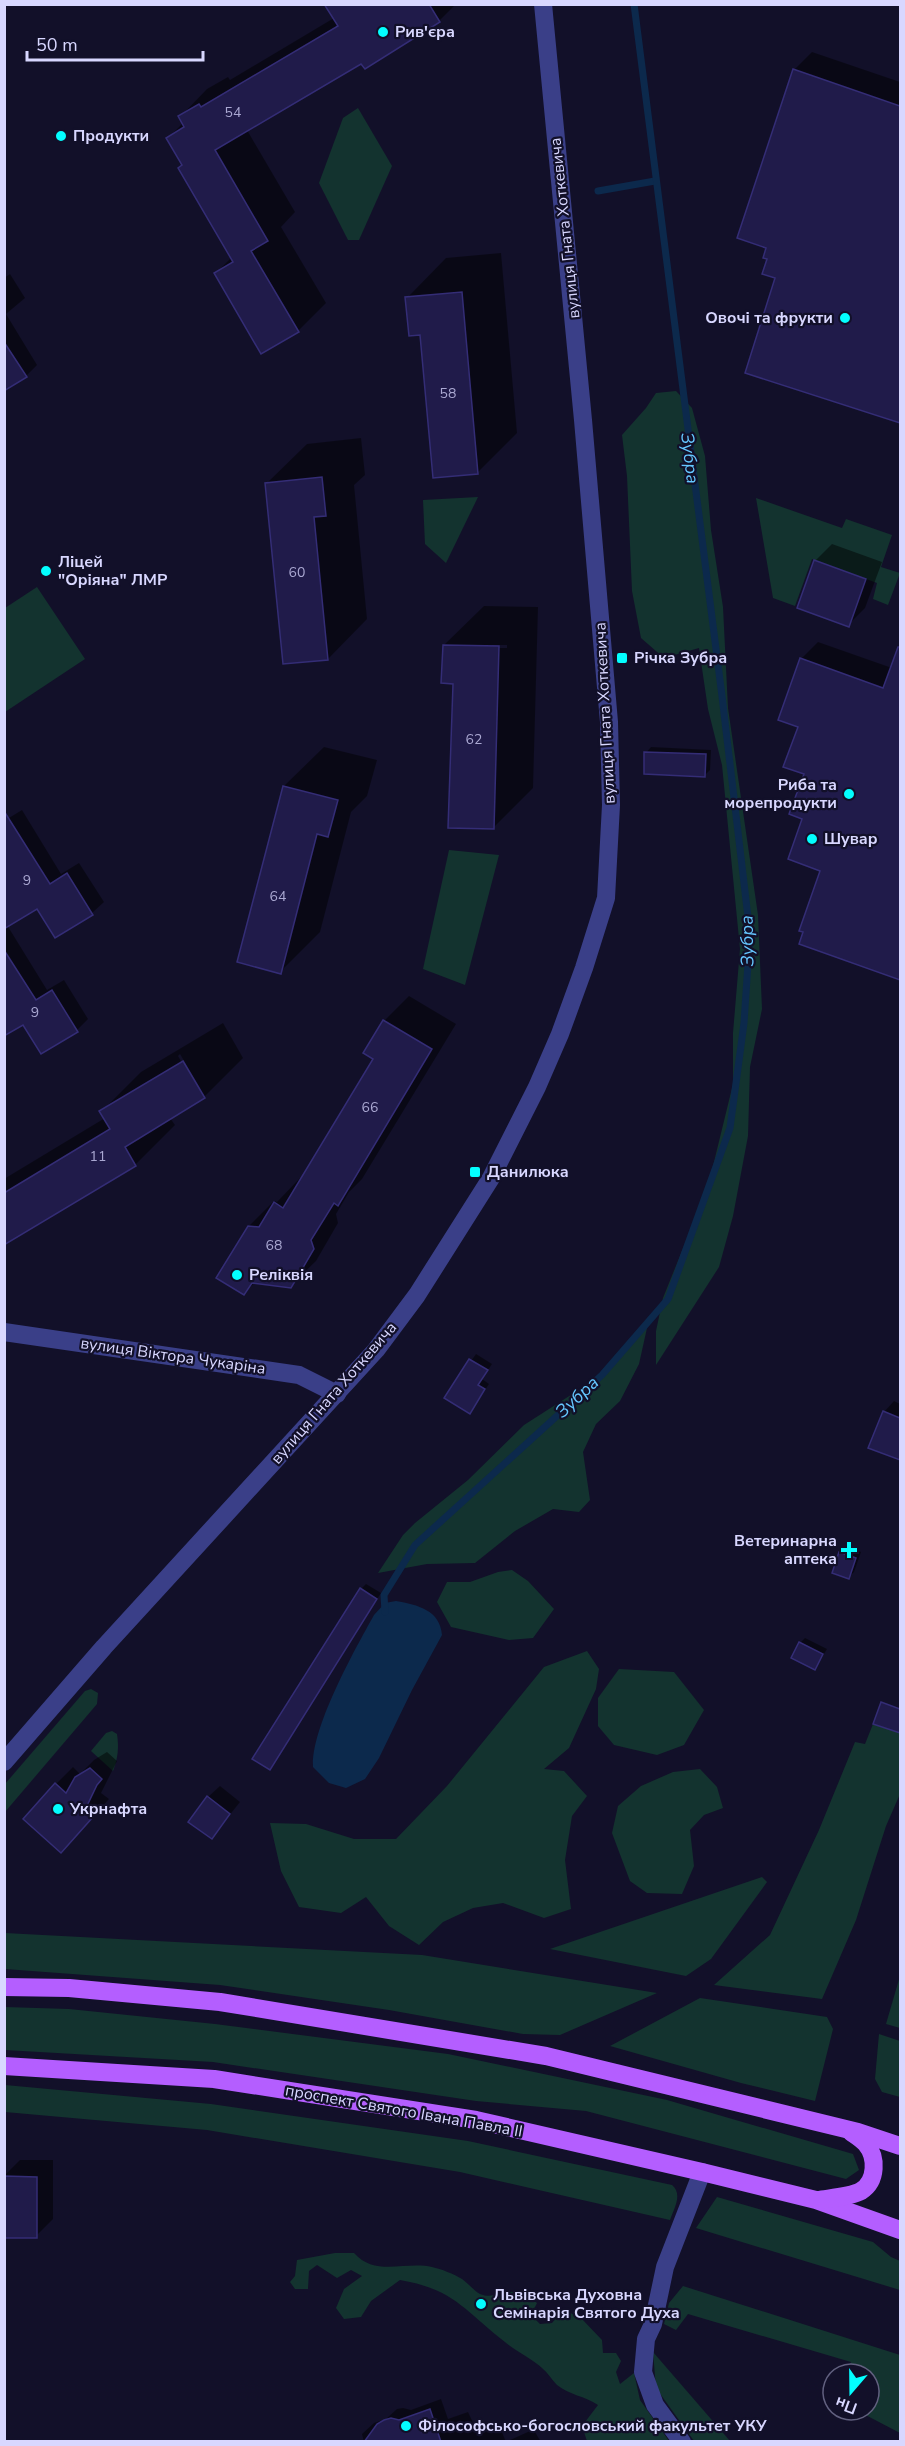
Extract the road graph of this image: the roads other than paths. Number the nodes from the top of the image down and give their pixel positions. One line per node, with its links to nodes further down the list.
1 (543, 4): 3 (street, вулиця Гната Хоткевича)
2 (4, 1332): 3 (street, вулиця Віктора Чукаріна)
3 (337, 1394): 4 (street, вулиця Гната Хоткевича)
4 (4, 1762)
5 (4, 1987): 7 (main road)
6 (4, 2066): 9 (main road, проспект Святого Івана Павла II)
7 (849, 2131): 8 (main road); 10 (main road)
8 (900, 2146)
9 (702, 2172): 10 (main road, проспект Святого Івана Павла II); 12 (street)
10 (816, 2200): 11 (main road, проспект Святого Івана Павла II)
11 (900, 2230)
12 (682, 2442)

